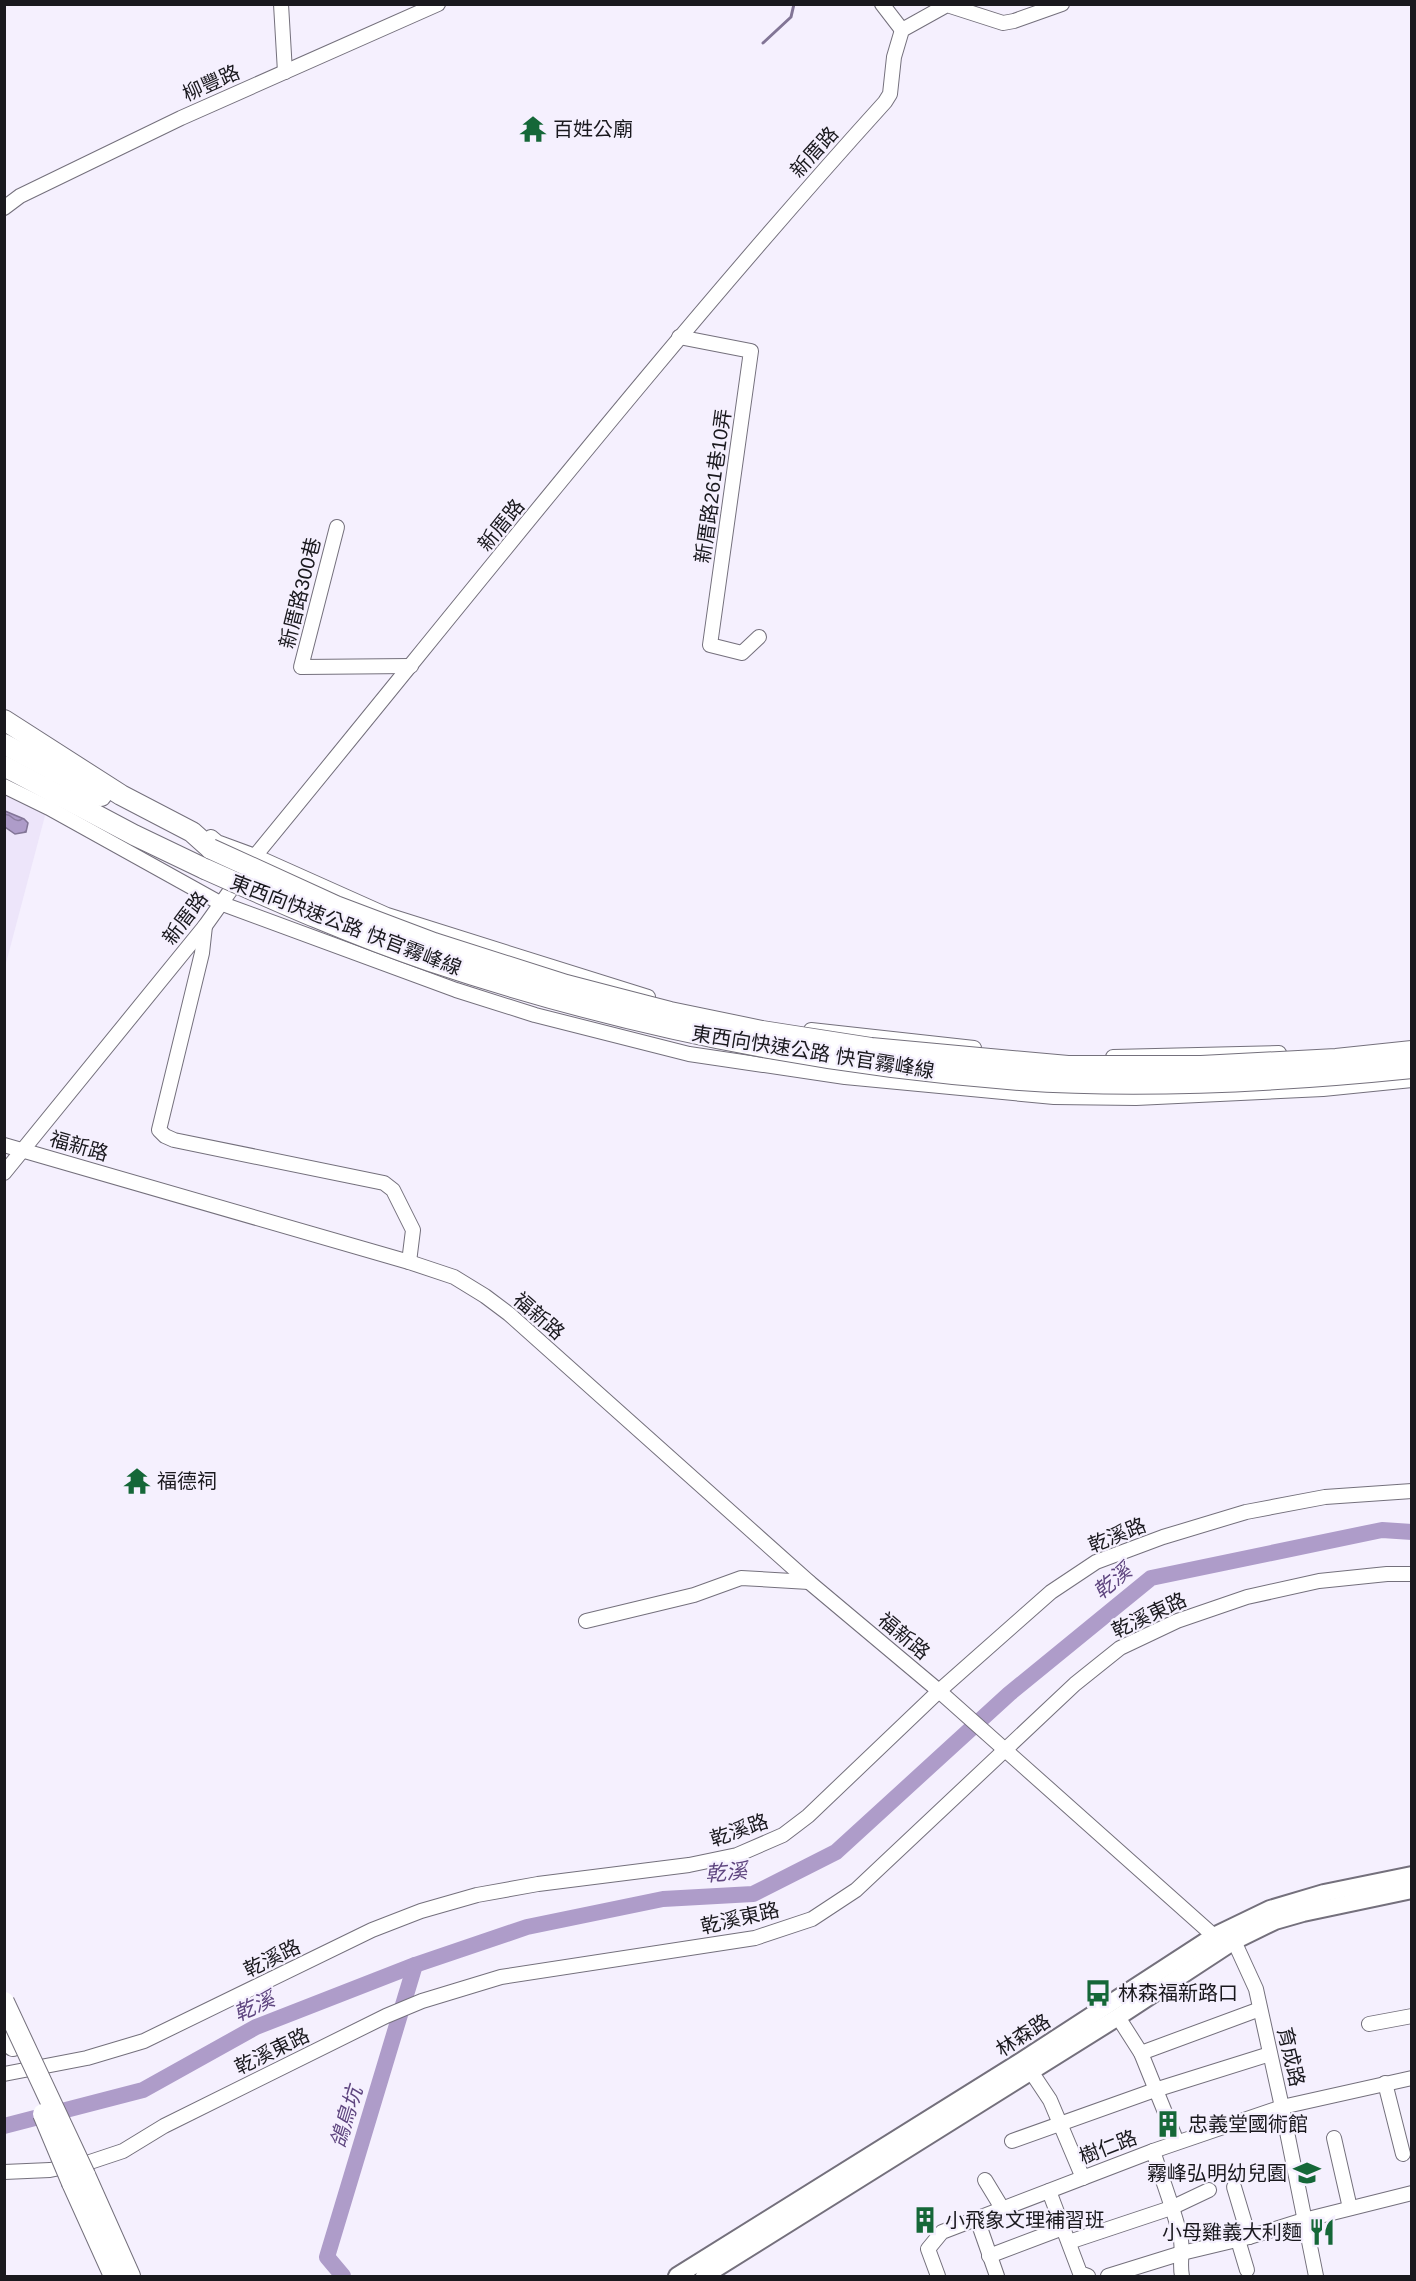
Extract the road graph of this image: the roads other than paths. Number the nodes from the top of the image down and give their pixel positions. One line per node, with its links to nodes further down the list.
1 (280, 4): 6 (street)
2 (438, 4): 6 (street, 柳豐路)
3 (882, 4): 5 (street)
4 (1062, 4): 5 (street)
5 (902, 30): 8 (street, 新厝路)
6 (285, 72): 7 (street, 柳豐路)
7 (4, 208)
8 (679, 337): 10 (street, 新厝路261巷10弄); 11 (street, 新厝路)
9 (337, 526): 11 (street, 新厝路300巷)
10 (759, 638)
11 (411, 666): 19 (street, 新厝路)
12 (4, 712): 19 (street)
13 (4, 720): 18 (highway)
14 (4, 744): 18 (highway)
15 (4, 766): 20 (highway)
16 (4, 774): 20 (highway)
17 (4, 786): 21 (street)
18 (211, 849): 24 (highway, 東西向快速公路 快官霧峰線, bridge)
19 (255, 856): 21 (street, 新厝路); 23 (street)
20 (205, 869): 25 (highway, 東西向快速公路 快官霧峰線, bridge)
21 (220, 903): 22 (street, 新厝路); 26 (street)
22 (205, 926): 28 (street, 新厝路); 30 (street)
23 (1412, 1041)
24 (1412, 1051)
25 (1412, 1068)
26 (1412, 1080)
27 (4, 1145): 28 (street, 福新路)
28 (24, 1151): 29 (street, 新厝路); 30 (street, 福新路)
29 (4, 1173)
30 (409, 1262): 33 (street, 福新路)
31 (1412, 1491): 35 (street, 乾溪路)
32 (1412, 1574): 36 (street, 乾溪東路)
33 (808, 1582): 34 (street); 35 (street, 福新路)
34 (586, 1621)
35 (943, 1694): 36 (street, 福新路); 50 (street, 乾溪路)
36 (1003, 1747): 39 (street); 61 (street, 乾溪東路)
37 (1412, 1875): 39 (main road, 林森路)
38 (1412, 1890): 40 (main road, 林森路)
39 (1214, 1936): 40 (street); 49 (main road, 林森路)
40 (1234, 1941): 42 (street, 育成路); 44 (main road, 林森路)
41 (4, 2002): 63 (highway, bridge)
42 (1260, 2009): 47 (street); 48 (street, 育成路)
43 (1412, 2016): 45 (street)
44 (1119, 2018): 47 (street); 49 (main road, 林森路)
45 (1369, 2024)
46 (4, 2027): 63 (highway, bridge)
47 (1141, 2053): 53 (street)
48 (1270, 2054): 53 (street); 54 (street, 育成路)
49 (1027, 2066): 55 (street); 84 (main road, 林森路); 85 (main road, 林森路)
50 (4, 2074)
51 (1412, 2078): 52 (street, 樹仁路)
52 (1385, 2083): 54 (street, 樹仁路); 60 (street)
53 (1155, 2090): 55 (street); 58 (street)
54 (1282, 2107): 58 (street, 樹仁路); 73 (street, 育成路)
55 (1060, 2122): 57 (street); 62 (street)
56 (1334, 2138): 71 (street)
57 (1012, 2141)
58 (1177, 2142): 59 (street, 樹仁路)
59 (1154, 2151): 62 (street, 樹仁路); 70 (street)
60 (1403, 2154)
61 (4, 2172)
62 (1083, 2178): 67 (street, 樹仁路)
63 (79, 2179): 80 (highway); 83 (highway)
64 (985, 2180): 69 (street)
65 (1234, 2187): 75 (street)
66 (1209, 2190): 70 (street)
67 (1049, 2191): 69 (street, 樹仁路); 74 (street)
68 (1412, 2193): 71 (street)
69 (1002, 2208): 72 (street, 樹仁路)
70 (1171, 2208): 76 (street); 77 (street)
71 (1350, 2208): 73 (street)
72 (977, 2219): 78 (street); 86 (street, 樹仁路)
73 (1304, 2220): 75 (street); 89 (street, 育成路)
74 (1063, 2228): 76 (street); 78 (street)
75 (1243, 2239): 77 (street); 79 (street)
76 (1069, 2242): 81 (street)
77 (1182, 2253): 82 (street); 88 (street)
78 (989, 2256): 87 (street)
79 (1247, 2270)
80 (109, 2271)
81 (1079, 2275)
82 (1118, 2275)
83 (130, 2277)
84 (677, 2277)
85 (704, 2277)
86 (938, 2277)
87 (996, 2277)
88 (1182, 2277)
89 (1316, 2277)

